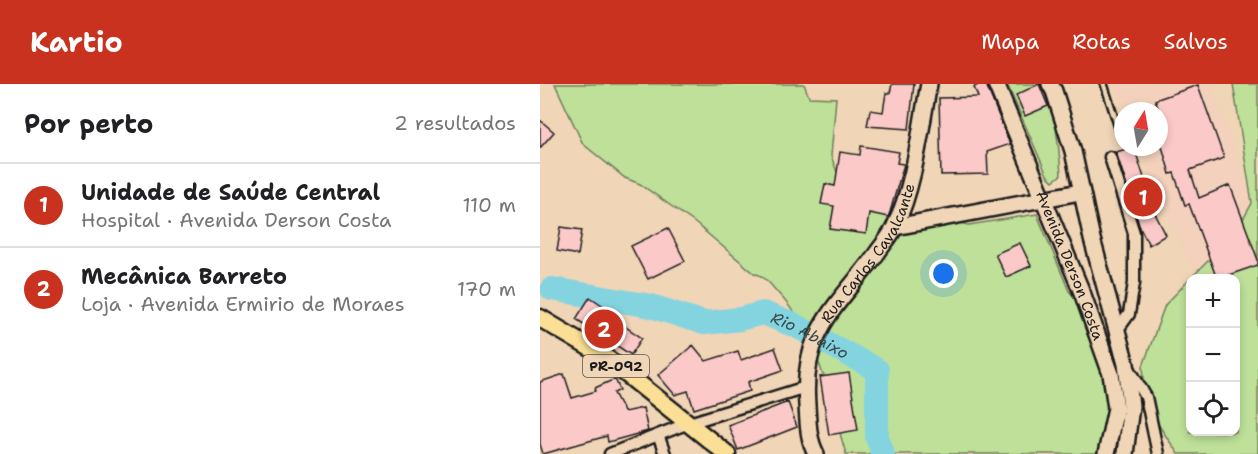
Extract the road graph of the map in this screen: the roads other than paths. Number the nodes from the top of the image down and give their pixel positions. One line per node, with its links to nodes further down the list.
1 (929, 84): 9 (main road, Rua Carlos Cavalcante)
2 (996, 84): 8 (main road, Avenida Derson Costa)
3 (1104, 84): 5 (lane)
4 (1053, 86): 7 (main road, Avenida Derson Costa)
5 (1114, 115)
6 (1110, 157): 11 (street)
7 (1080, 192): 8 (main road); 11 (main road, Avenida Derson Costa)
8 (1045, 200): 9 (main road); 20 (main road, Avenida Derson Costa)
9 (895, 227): 13 (main road, Rua Carlos Cavalcante)
10 (540, 318): 14 (main road, PR-092)
11 (1116, 332): 12 (main road, Avenida Derson Costa)
12 (1126, 364): 21 (main road, Avenida Derson Costa); 22 (street)
13 (806, 387): 14 (street); 19 (main road, Rua Carlos Cavalcante)
14 (686, 424): 15 (street); 18 (main road, PR-092)
15 (658, 435): 16 (street); 17 (street)
16 (610, 454)
17 (665, 454)
18 (727, 454)
19 (816, 454)
20 (1106, 454)
21 (1125, 454)
22 (1158, 454)

